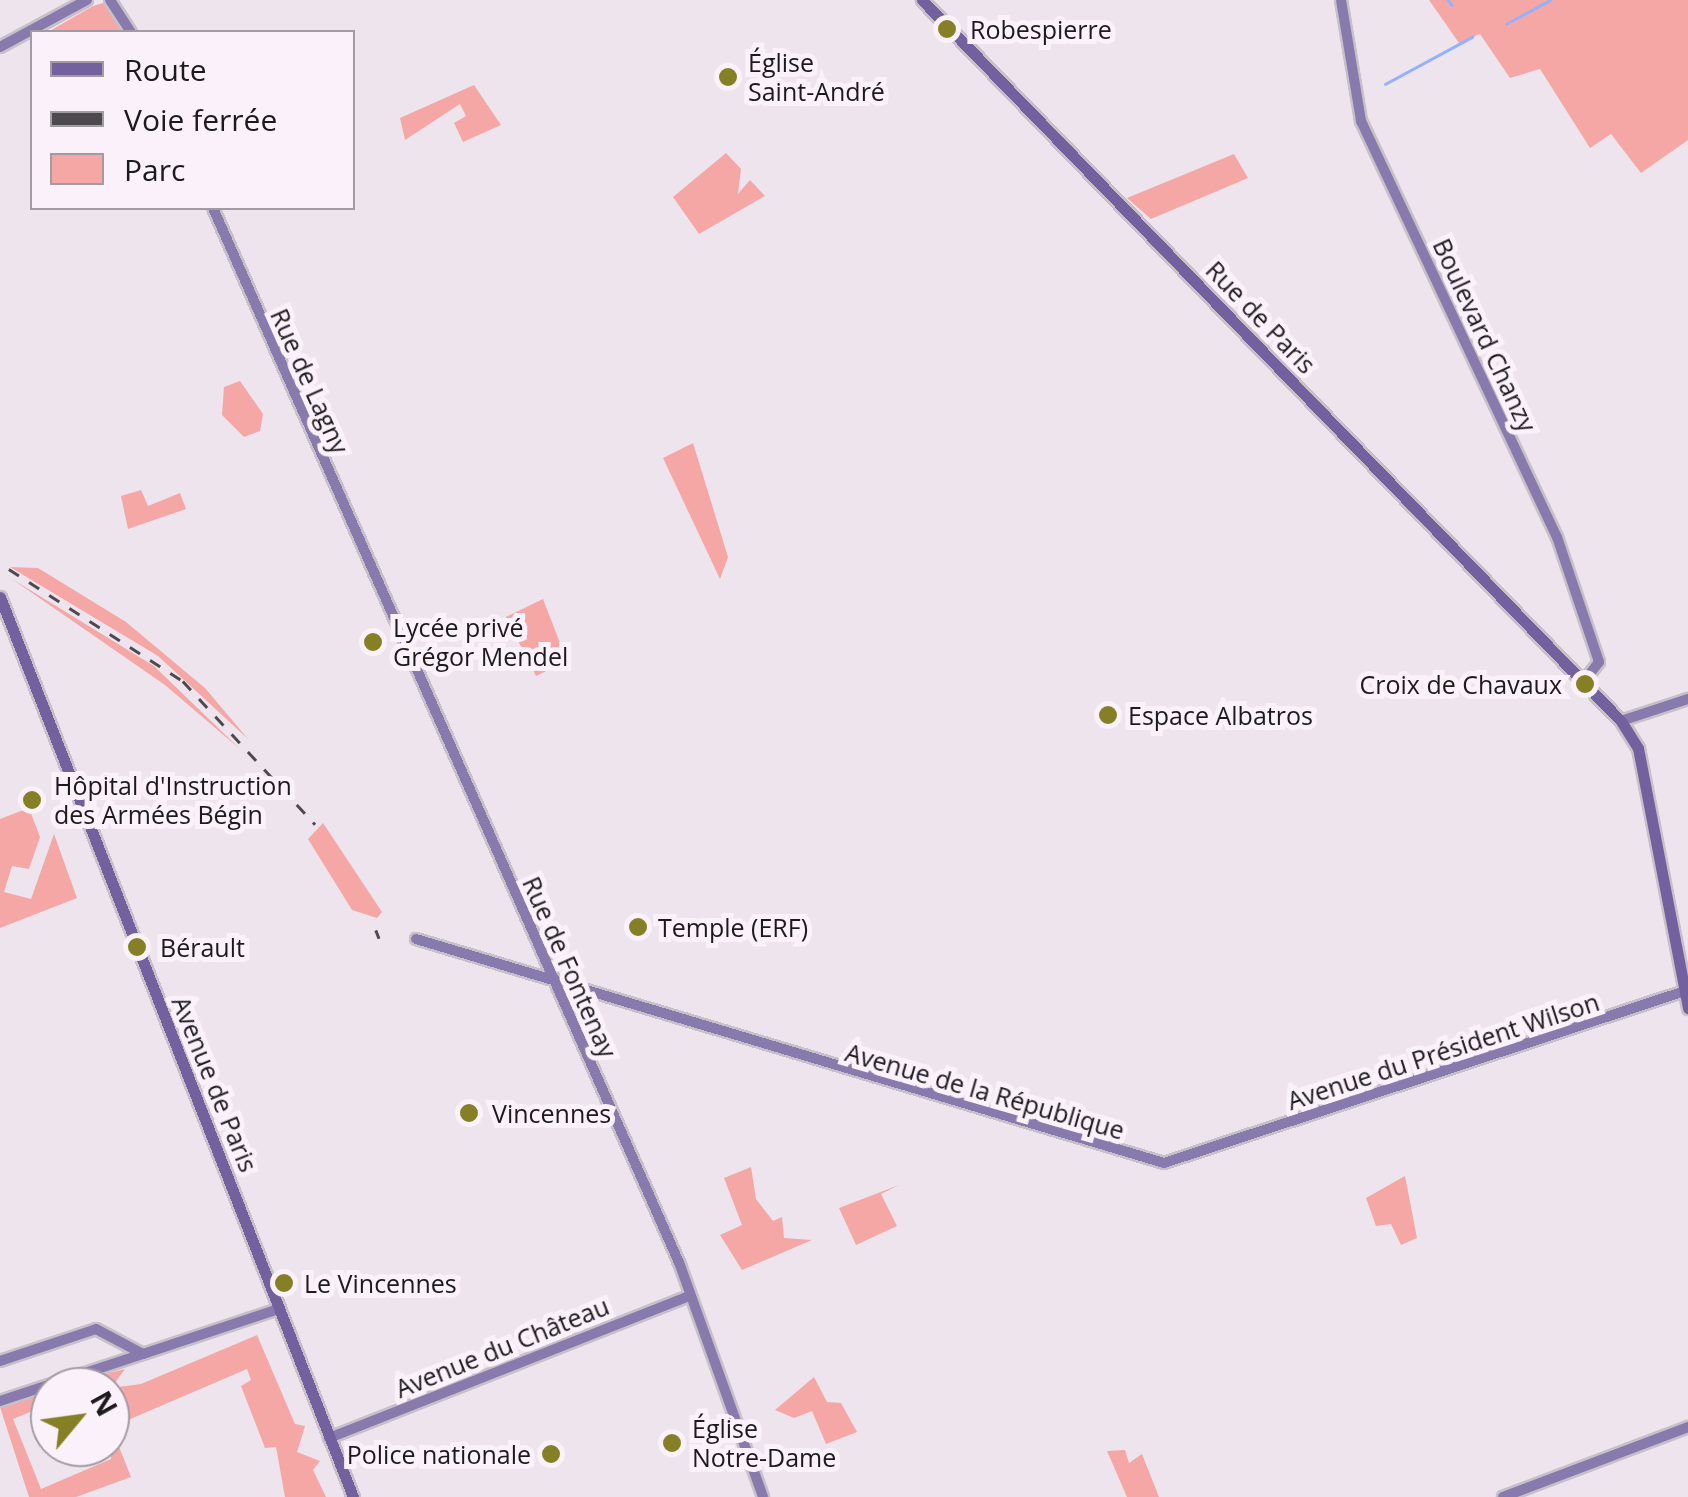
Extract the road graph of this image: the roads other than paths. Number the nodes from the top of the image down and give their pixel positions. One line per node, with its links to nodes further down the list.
1 (87, 0): 5 (street)
2 (110, 0): 6 (street)
3 (922, 0): 12 (main road, Rue de Paris)
4 (1342, 0): 12 (street, Boulevard Chanzy)
5 (33, 30)
6 (130, 30)
7 (30, 31): 8 (street)
8 (0, 48)
9 (214, 210): 10 (street, Rue de Lagny)
10 (372, 570): 16 (street, Rue de Fontenay)
11 (0, 597): 21 (main road, Avenue de Paris)
12 (1586, 680): 14 (main road, Rue de Paris)
13 (1688, 699): 14 (street)
14 (1621, 721): 17 (main road, Rue de Paris)
15 (416, 939): 16 (street, Avenue de la République)
16 (555, 982): 19 (street, Avenue de la République); 20 (street, Rue de Fontenay)
17 (1685, 991): 18 (main road, Rue de Paris); 19 (street, Avenue du Président Wilson)
18 (1688, 1008)
19 (1164, 1163)
20 (690, 1296): 28 (street, Avenue du Château); 30 (street, Rue de Fontenay)
21 (278, 1308): 23 (street); 28 (main road, Avenue de Paris)
22 (126, 1343): 23 (street); 24 (street); 25 (street)
23 (143, 1354): 24 (street)
24 (118, 1360): 26 (street)
25 (0, 1361)
26 (0, 1401)
27 (1688, 1427): 31 (street)
28 (329, 1438): 29 (main road, Avenue de Paris)
29 (353, 1497)
30 (763, 1497)
31 (1503, 1497)

